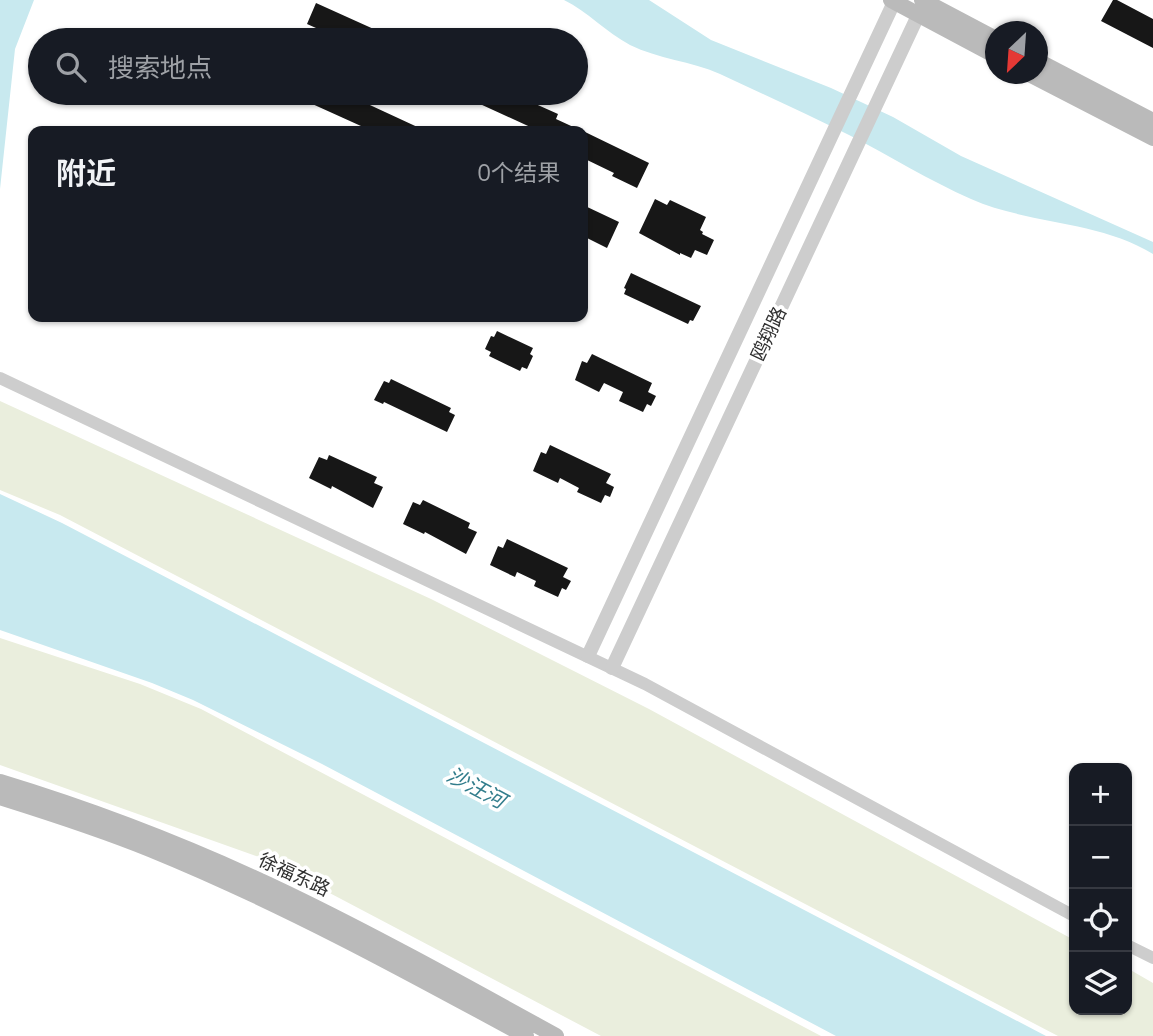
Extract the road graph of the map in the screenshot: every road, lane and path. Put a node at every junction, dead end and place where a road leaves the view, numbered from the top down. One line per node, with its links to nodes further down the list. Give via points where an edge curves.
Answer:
1 (893, 1): 2 (main road); 10 (street, 鸥翔路)
2 (923, 4): 3 (main road); 4 (main road); 11 (street, 鸥翔路)
3 (985, 34)
4 (985, 48)
5 (1048, 66): 7 (main road)
6 (1048, 84): 8 (main road)
7 (1153, 121)
8 (1153, 138)
9 (0, 378): 10 (street)
10 (588, 656): 11 (street)
11 (612, 668): 14 (street)
12 (0, 782): 18 (main road, 徐福东路, via 116,820 230,867)
13 (0, 797): 17 (main road, 徐福东路, via 111,834 235,886)
14 (1069, 913)
15 (1132, 947): 16 (street)
16 (1153, 958)
17 (526, 1036)
18 (556, 1036)

